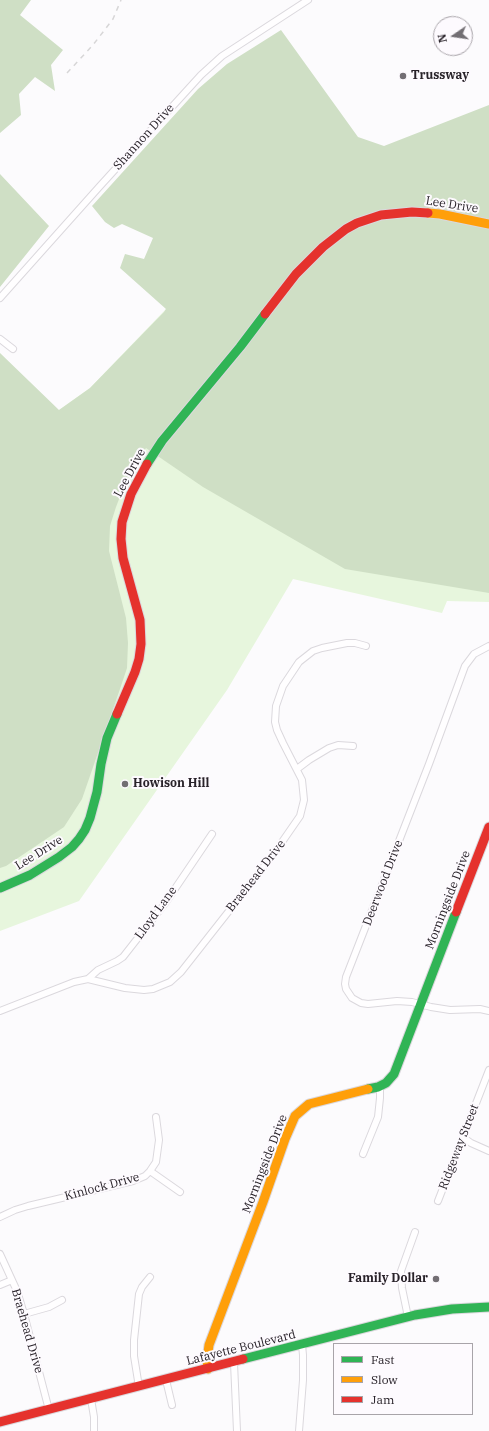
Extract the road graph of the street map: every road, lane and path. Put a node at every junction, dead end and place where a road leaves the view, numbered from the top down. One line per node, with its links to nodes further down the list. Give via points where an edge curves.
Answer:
1 (308, 0): 3 (street, Shannon Drive, via 222,56 201,75)
2 (489, 224): 12 (street, Lee Drive, via 440,214 412,212 369,218 346,229 323,247 296,274 240,347 162,441 131,494 122,522 121,540 140,620 141,644 135,672 107,738 90,818 82,834 66,852 30,875)
3 (0, 298)
4 (0, 338): 5 (street)
5 (13, 349)
6 (366, 646): 9 (street, Braehead Drive, via 347,643 313,651 299,662 283,686 276,706 276,730)
7 (489, 646): 14 (street, Deerwood Drive, via 474,654 465,666 346,979 348,994 356,1002 368,1004 397,1001)
8 (353, 746): 9 (street, via 328,748)
9 (297, 769): 13 (street, Braehead Drive, via 302,780 304,800 300,816 273,855 181,972 168,984 144,990)
10 (489, 827): 14 (street, Morningside Drive)
11 (212, 834): 13 (street, Lloyd Lane, via 166,902 123,957 98,970)
12 (0, 888)
13 (88, 979): 15 (street, Braehead Drive)
14 (421, 1005): 16 (street, Deerwood Drive, via 450,1010); 18 (street, Morningside Drive, via 395,1071 390,1079)
15 (0, 1011)
16 (489, 1011)
17 (489, 1070): 20 (street, Ridgeway Street)
18 (380, 1086): 22 (street, via 378,1116); 38 (street, Morningside Drive, via 312,1102 295,1116 209,1346)
19 (156, 1117): 23 (street, Kinlock Drive, via 158,1151 156,1162)
20 (464, 1138): 21 (street); 25 (street, Ridgeway Street)
21 (489, 1151)
22 (363, 1154)
23 (150, 1171): 24 (street); 26 (street, Kinlock Drive, via 140,1179 28,1206)
24 (180, 1192)
25 (438, 1201)
26 (0, 1217)
27 (415, 1232): 35 (street, via 401,1271)
28 (0, 1254): 30 (street, Braehead Drive)
29 (150, 1277): 40 (street, via 139,1294 134,1340)
30 (12, 1280): 31 (street); 34 (street, Braehead Drive)
31 (0, 1285)
32 (62, 1300): 34 (street, via 49,1307)
33 (489, 1307): 35 (street, Lafayette Boulevard, via 452,1309)
34 (24, 1314): 43 (street, Braehead Drive)
35 (408, 1317): 36 (street, Lafayette Boulevard)
36 (302, 1345): 37 (street, Lafayette Boulevard); 47 (street, via 303,1374)
37 (234, 1363): 38 (street, Lafayette Boulevard); 46 (street)
38 (208, 1370): 39 (street, Lafayette Boulevard)
39 (166, 1380): 40 (street, Lafayette Boulevard); 42 (street)
40 (139, 1387): 41 (street, Lafayette Boulevard)
41 (91, 1399): 43 (street, Lafayette Boulevard); 45 (street)
42 (172, 1405)
43 (49, 1410): 44 (street, Lafayette Boulevard)
44 (0, 1422)
45 (94, 1431)
46 (237, 1431)
47 (299, 1431)

